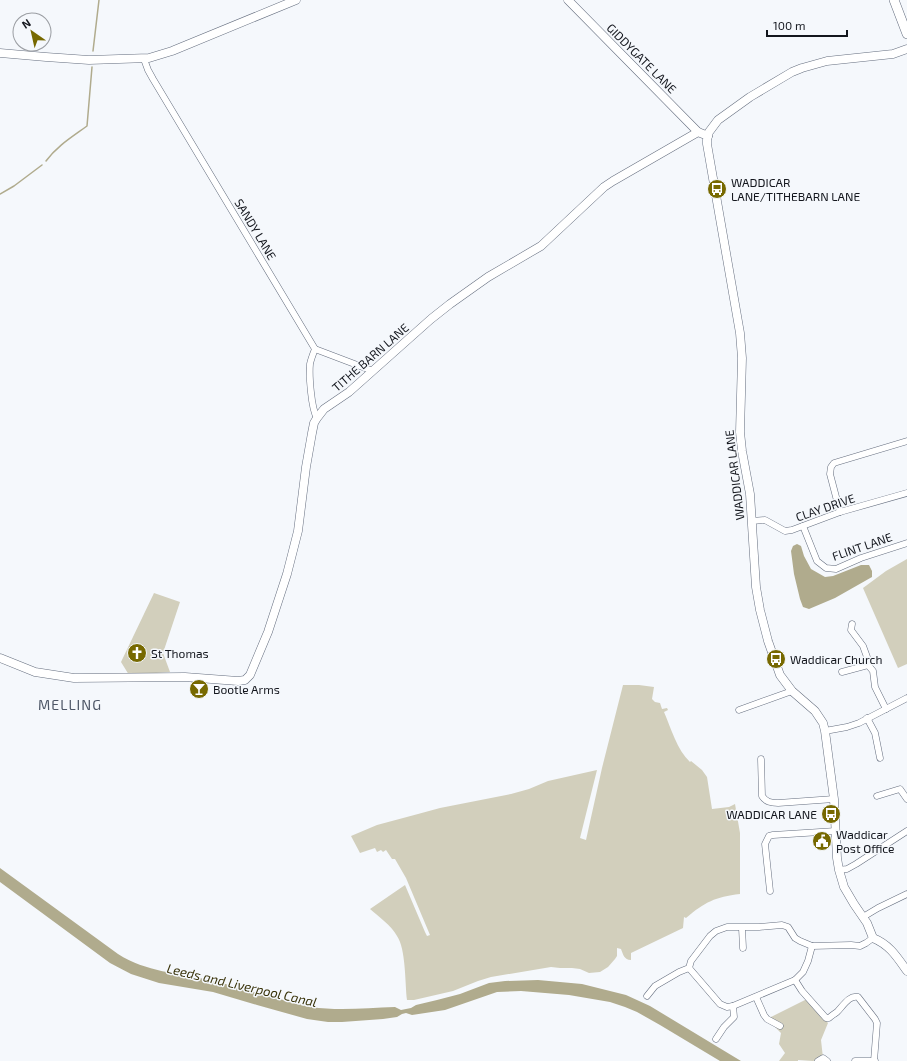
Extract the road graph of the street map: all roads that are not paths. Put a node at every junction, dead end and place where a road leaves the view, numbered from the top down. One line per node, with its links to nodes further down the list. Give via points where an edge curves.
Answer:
1 (296, 0): 7 (street, via 172,51)
2 (568, 0): 8 (street, GIDDYGATE LANE)
3 (894, 0): 4 (main road)
4 (907, 34)
5 (907, 49): 9 (street, via 893,54 827,61 802,68 764,88 728,112 715,123)
6 (0, 52): 7 (street, via 76,59)
7 (144, 59): 10 (street, SANDY LANE, via 153,79)
8 (698, 132): 9 (street); 11 (street, TITHE BARN LANE, via 604,187 541,246 488,277 450,304)
9 (708, 136): 16 (street, WADDICAR LANE, via 707,150 740,333 740,432)
10 (315, 349): 11 (street); 12 (street, via 310,372 313,408)
11 (373, 371): 12 (street, TITHE BARN LANE, via 324,409)
12 (317, 418): 20 (street, TITHE BARN LANE, via 306,467 298,531 287,574 268,632 250,675 245,680 190,677 74,678 35,672)
13 (907, 441): 15 (street, via 834,463 830,467)
14 (907, 493): 15 (street, CLAY DRIVE)
15 (840, 512): 17 (street, CLAY DRIVE)
16 (752, 521): 17 (street, CLAY DRIVE, via 765,520 785,531); 23 (street, WADDICAR LANE, via 760,610 776,666 785,684)
17 (803, 526): 18 (street, FLINT LANE, via 817,561 826,568 836,568)
18 (907, 543)
19 (852, 624): 21 (street, via 851,630 864,646)
20 (0, 658)
21 (868, 665): 22 (street); 25 (street, via 873,671 875,687)
22 (842, 672)
23 (792, 691): 26 (street); 28 (street, WADDICAR LANE, via 815,711)
24 (907, 698): 25 (street)
25 (886, 709): 27 (street)
26 (739, 710)
27 (867, 718): 28 (street, via 859,723); 29 (street, via 875,733)
28 (826, 732): 32 (street, WADDICAR LANE)
29 (880, 758)
30 (761, 759): 32 (street, via 764,800 778,804)
31 (877, 796): 33 (street, via 900,789)
32 (834, 799): 34 (street, WADDICAR LANE)
33 (907, 799)
34 (836, 831): 36 (street, WADDICAR LANE); 37 (street, via 769,836 765,844)
35 (907, 831): 36 (street, via 856,864)
36 (839, 870): 41 (street, WADDICAR LANE, via 846,891)
37 (770, 891)
38 (907, 894): 40 (street)
39 (907, 897): 40 (street)
40 (898, 898): 41 (street)
41 (863, 917): 45 (street, WADDICAR LANE)
42 (727, 919): 43 (street)
43 (727, 927): 44 (street); 48 (street, via 710,936 691,961)
44 (742, 928): 46 (street, via 782,925 788,927 795,938); 47 (street)
45 (873, 938): 46 (street, via 860,946); 49 (street, via 890,949)
46 (812, 946): 50 (street, via 803,972)
47 (743, 948)
48 (689, 968): 51 (street, via 655,986); 53 (street, via 720,1004)
49 (907, 971)
50 (795, 980): 52 (street); 57 (street, via 826,1018 837,1012 851,998 858,997 877,1023)
51 (647, 996)
52 (756, 997): 53 (street); 54 (street, via 767,1019)
53 (733, 1006): 55 (street, via 734,1017)
54 (780, 1026)
55 (716, 1039)
56 (856, 1061): 57 (street)
57 (874, 1061)

